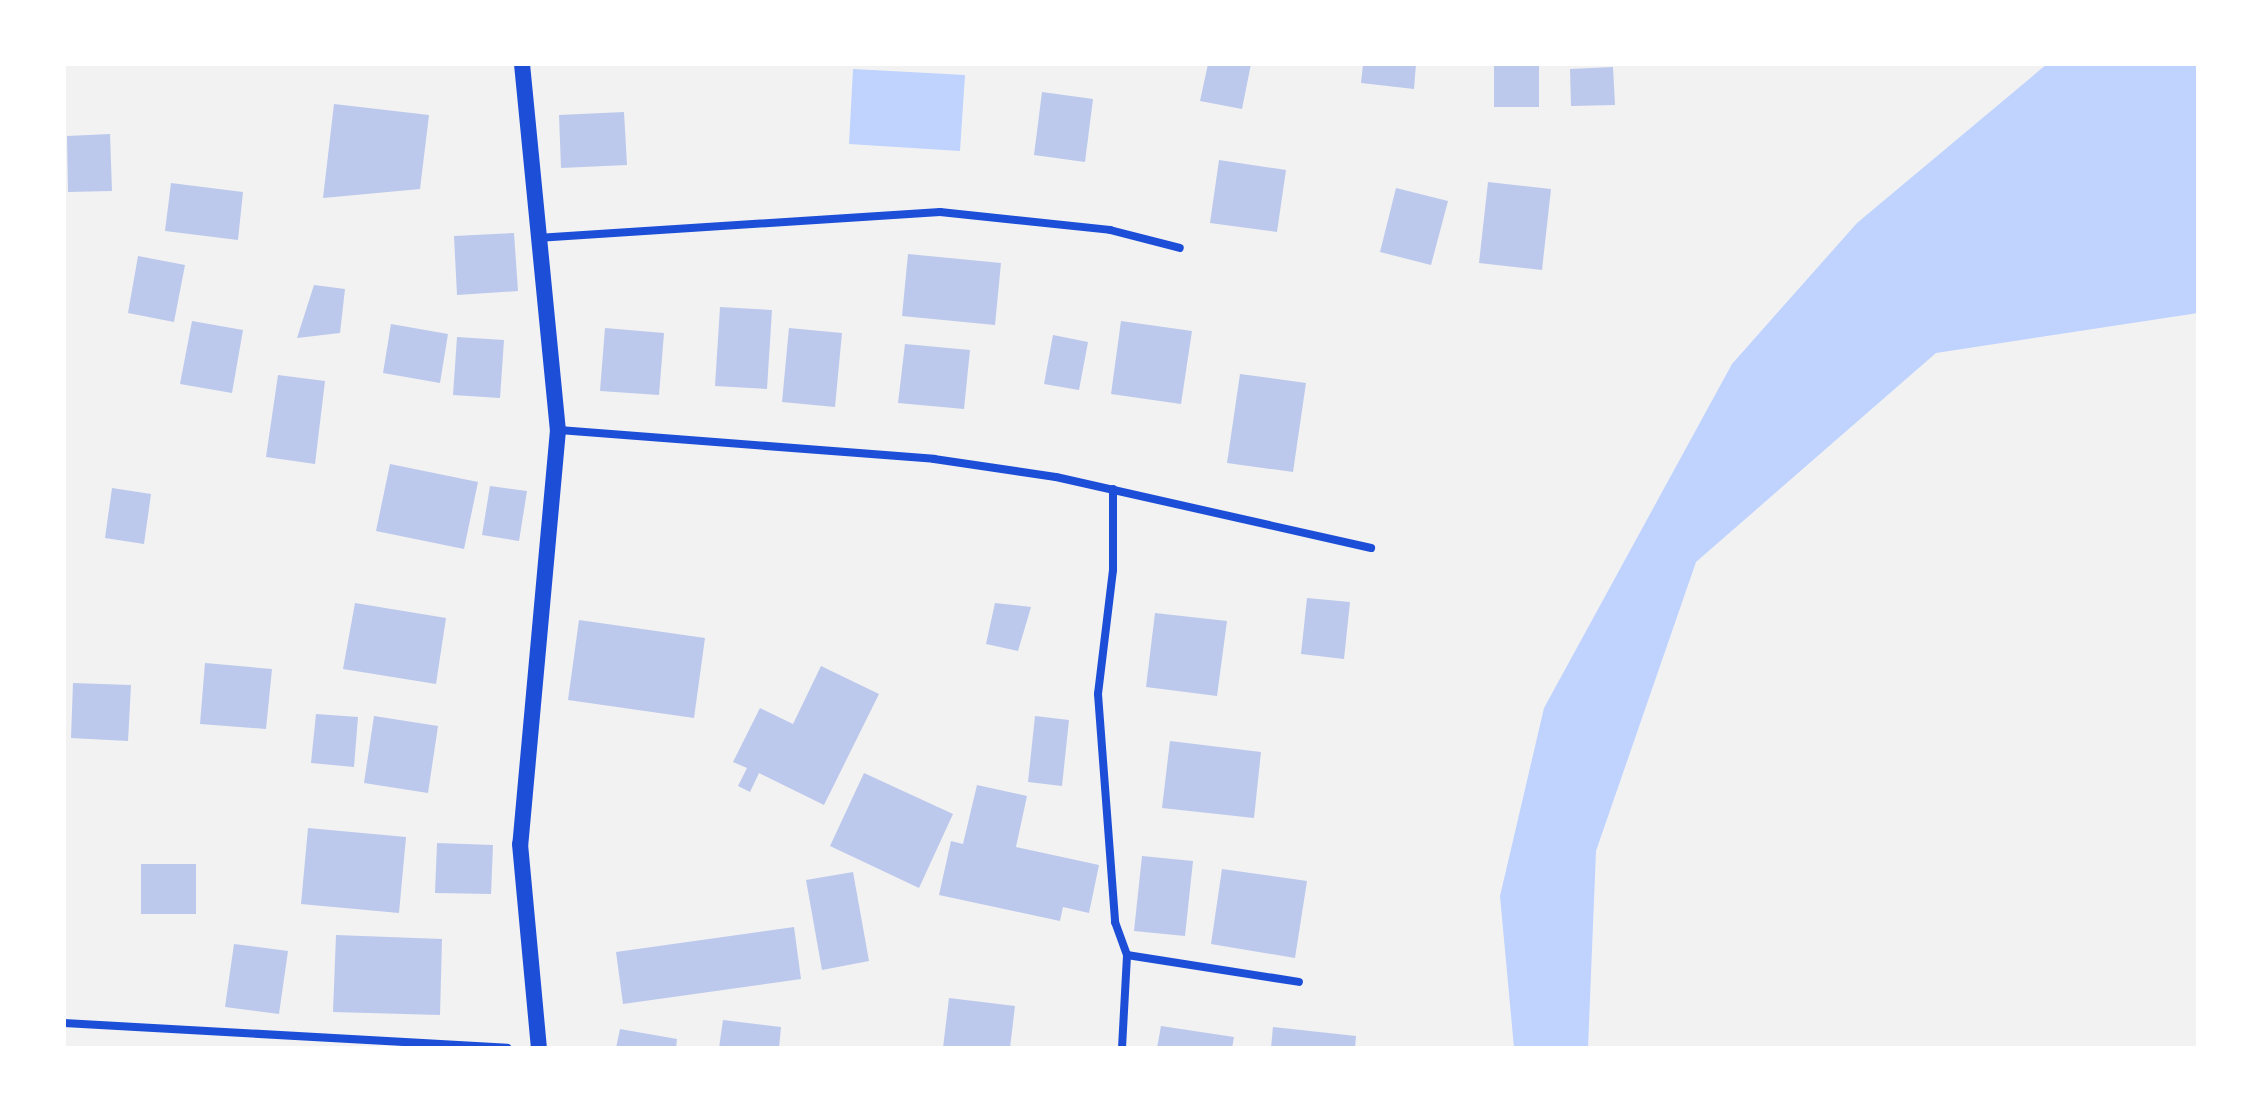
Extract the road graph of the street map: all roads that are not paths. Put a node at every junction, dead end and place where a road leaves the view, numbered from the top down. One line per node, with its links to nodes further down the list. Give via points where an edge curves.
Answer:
1 (522, 64): 2 (main road)
2 (536, 238): 3 (street, via 940,212 1110,230); 4 (main road)
3 (1180, 248)
4 (558, 430): 5 (street, via 934,459); 11 (main road, via 520,844)
5 (1113, 489): 6 (street); 7 (street, via 1099,744 1115,922)
6 (1371, 548)
7 (1127, 955): 8 (street); 12 (street)
8 (1299, 982)
9 (64, 1023): 10 (street, via 230,1027)
10 (507, 1048)
11 (539, 1048)
12 (1122, 1048)

